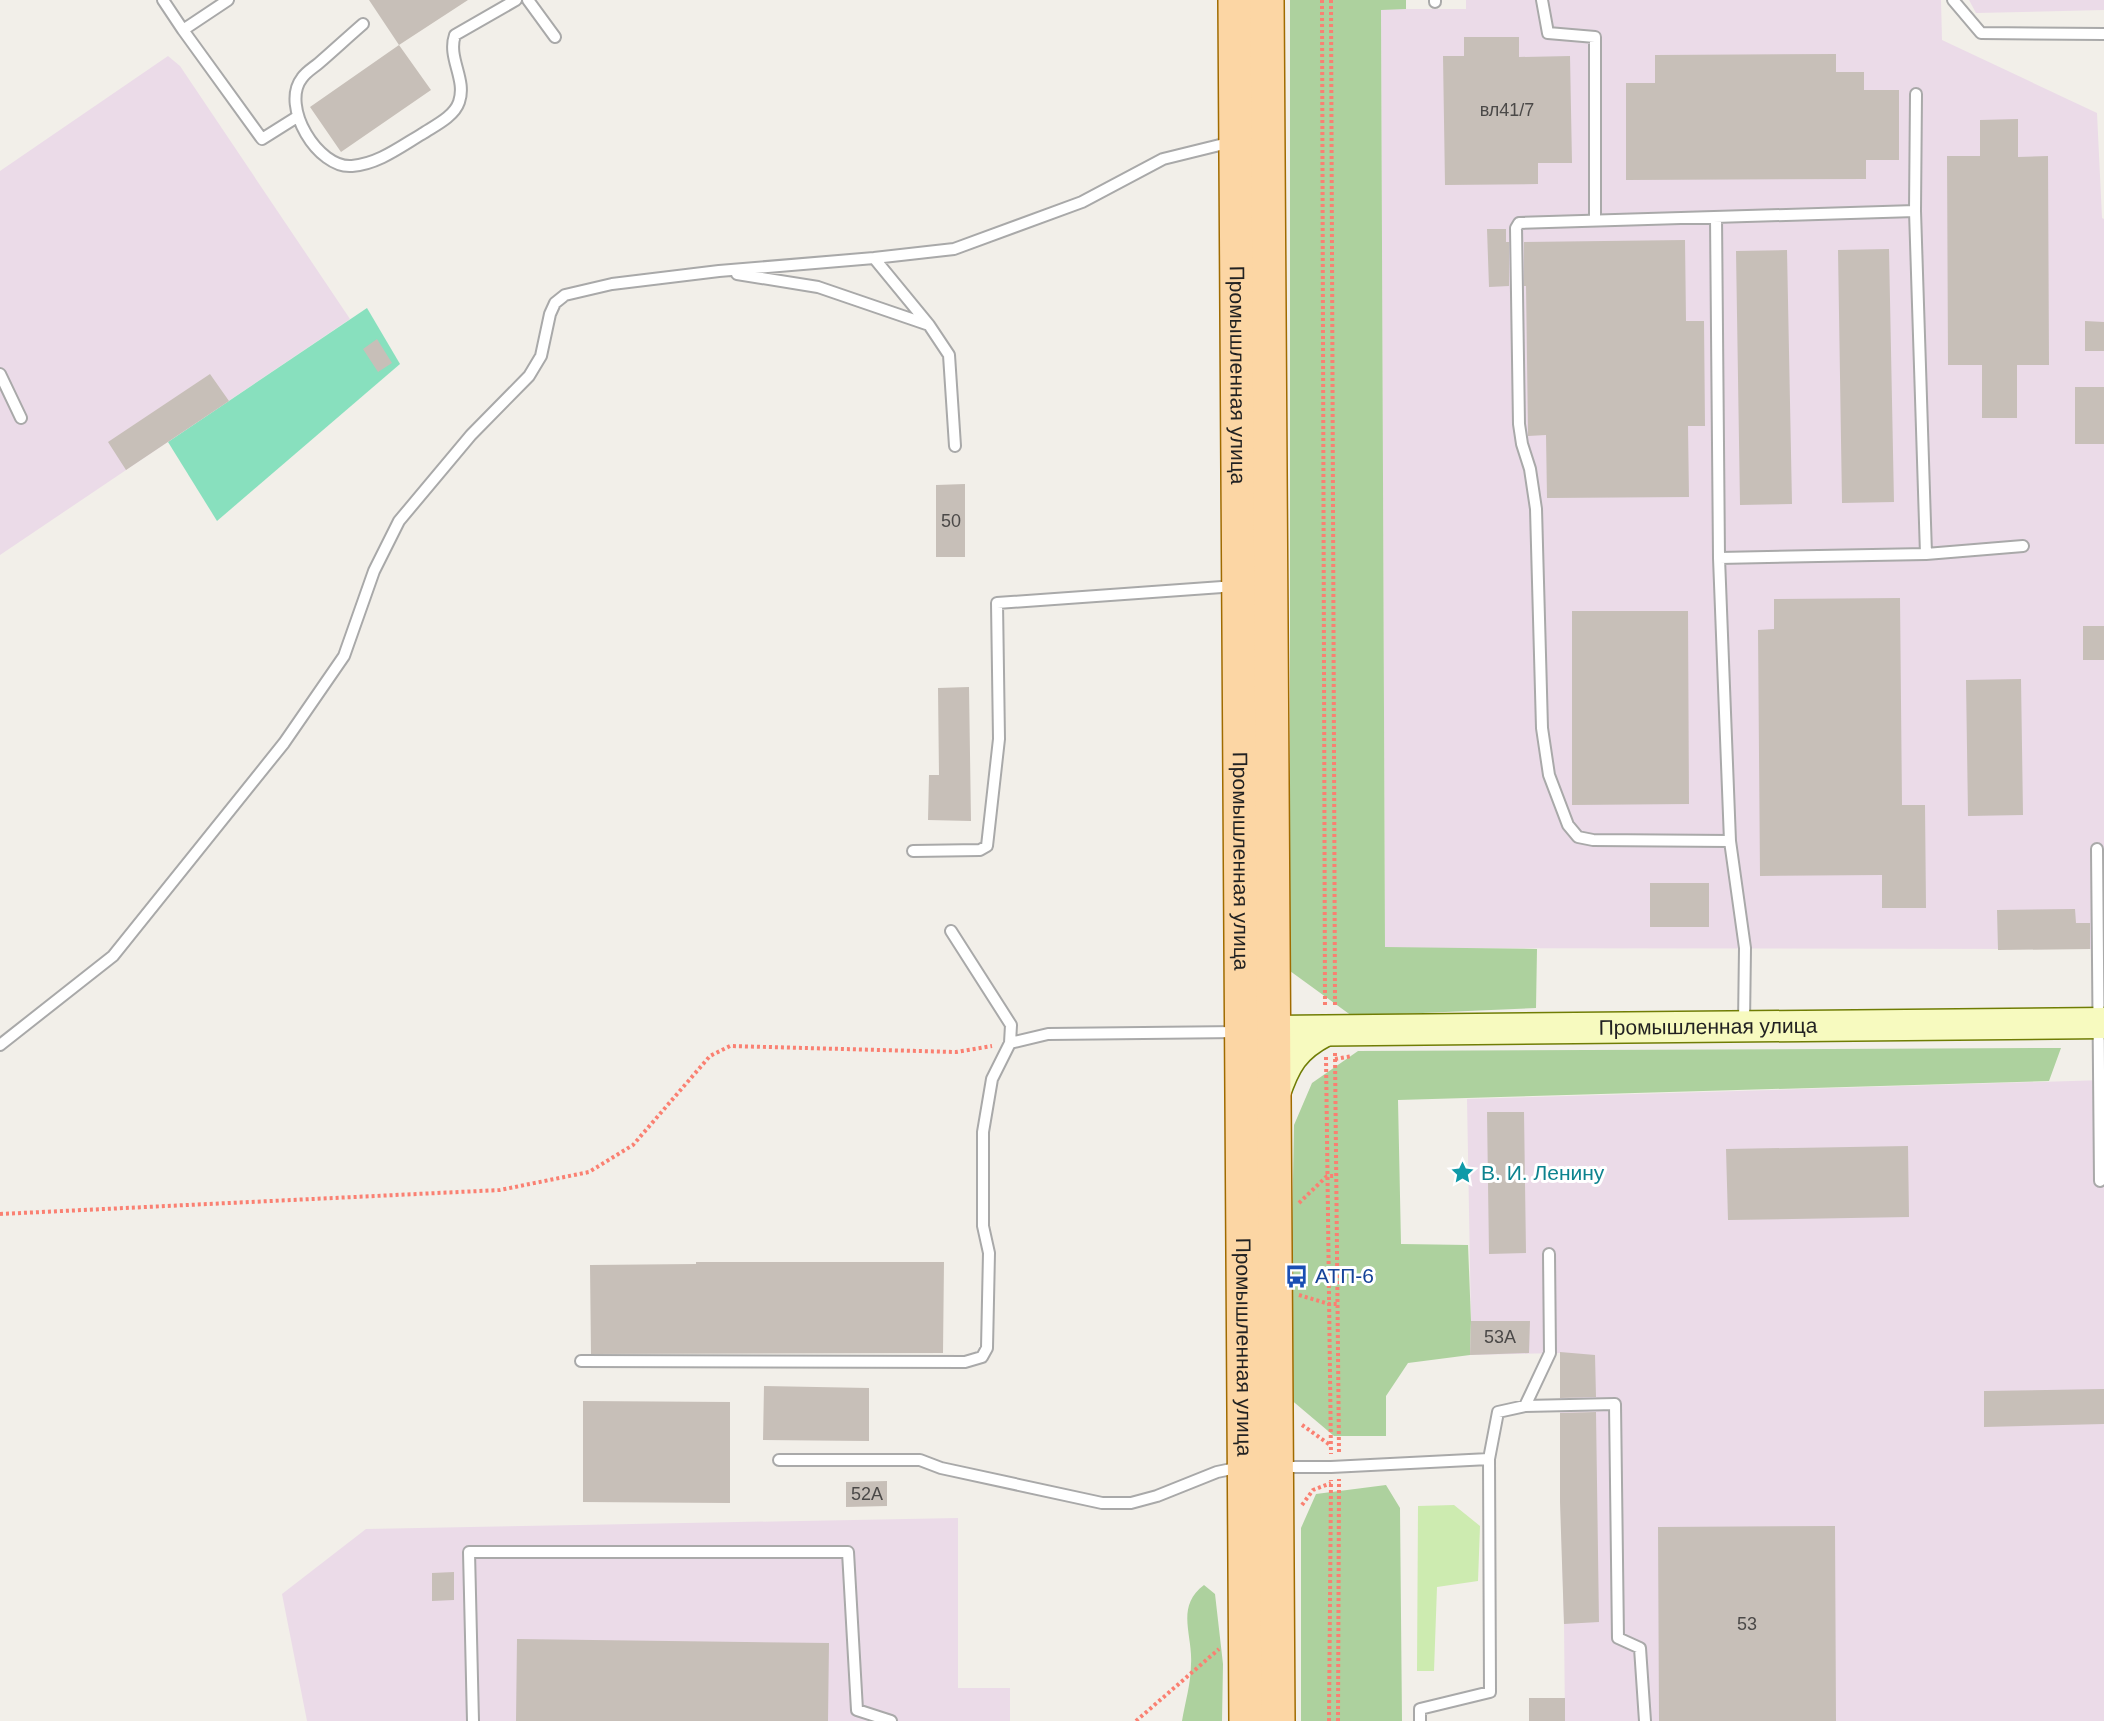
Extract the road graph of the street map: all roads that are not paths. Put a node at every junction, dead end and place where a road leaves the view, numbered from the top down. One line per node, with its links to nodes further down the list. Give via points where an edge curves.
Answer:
1 (163, 0): 10 (lane)
2 (228, 0): 10 (lane)
3 (516, 0): 14 (lane, via 455,35 452,45 462,88 459,104 443,121 379,159 350,166 331,160 314,145)
4 (528, 0): 12 (lane)
5 (1235, 0): 15 (main road, Промышленная улица)
6 (1267, 0): 28 (main road, Промышленная улица)
7 (1542, 0): 18 (lane, via 1548,33 1595,37)
8 (1953, 0): 11 (lane, via 1981,33)
9 (363, 24): 14 (lane, via 301,79 295,96)
10 (183, 30): 14 (lane, via 262,139)
11 (2104, 34)
12 (555, 37)
13 (1916, 94): 16 (lane)
14 (297, 117)
15 (1236, 141): 19 (lane, via 1163,159 1082,202 954,249); 28 (main road, Промышленная улица)
16 (1916, 211): 17 (lane); 26 (lane)
17 (1716, 217): 18 (lane); 27 (lane)
18 (1595, 221): 29 (lane, via 1520,223 1515,228 1519,424 1536,509 1542,728 1549,775 1569,825 1578,837)
19 (874, 258): 20 (lane); 21 (lane)
20 (719, 271): 21 (lane, via 818,287); 38 (lane, via 612,284 565,295 555,303 541,356 530,376 471,435 399,521 374,571 344,656 284,743 113,956)
21 (929, 325): 24 (lane, via 949,355)
22 (0, 374): 23 (lane)
23 (21, 418)
24 (955, 447)
25 (2023, 546): 26 (lane)
26 (1926, 554): 27 (lane)
27 (1719, 558): 29 (lane)
28 (1255, 585): 31 (lane, via 997,603 999,739 987,846 980,850); 36 (main road, Промышленная улица)
29 (1730, 841): 34 (lane, via 1745,948)
30 (2097, 849): 33 (lane)
31 (913, 851)
32 (951, 931): 37 (lane, via 1011,1025)
33 (2102, 1023): 34 (street, Промышленная улица); 40 (lane)
34 (1744, 1027): 35 (street, Промышленная улица)
35 (1330, 1031): 36 (street, Промышленная улица); 39 (street, via 1308,1040 1295,1052 1282,1072)
36 (1258, 1032): 37 (lane, via 1048,1034); 39 (main road, Промышленная улица); 46 (main road, Промышленная улица)
37 (1010, 1043): 42 (lane, via 993,1079 983,1132 983,1226 989,1252 987,1348 982,1357 965,1362)
38 (0, 1045)
39 (1274, 1096): 46 (main road, Промышленная улица)
40 (2100, 1181)
41 (1550, 1254): 43 (lane, via 1550,1353)
42 (581, 1361)
43 (1525, 1406): 45 (lane, via 1498,1412); 52 (lane, via 1615,1404 1618,1638 1640,1648)
44 (779, 1460): 46 (lane, via 920,1460 1102,1503 1131,1503 1217,1472)
45 (1489, 1460): 46 (lane); 51 (lane, via 1490,1692 1420,1709)
46 (1261, 1467): 49 (main road, Промышленная улица); 50 (main road, Промышленная улица)
47 (473, 1721): 48 (lane, via 469,1552 848,1552 857,1710)
48 (891, 1721)
49 (1246, 1721)
50 (1278, 1721)
51 (1420, 1721)
52 (1645, 1721)

